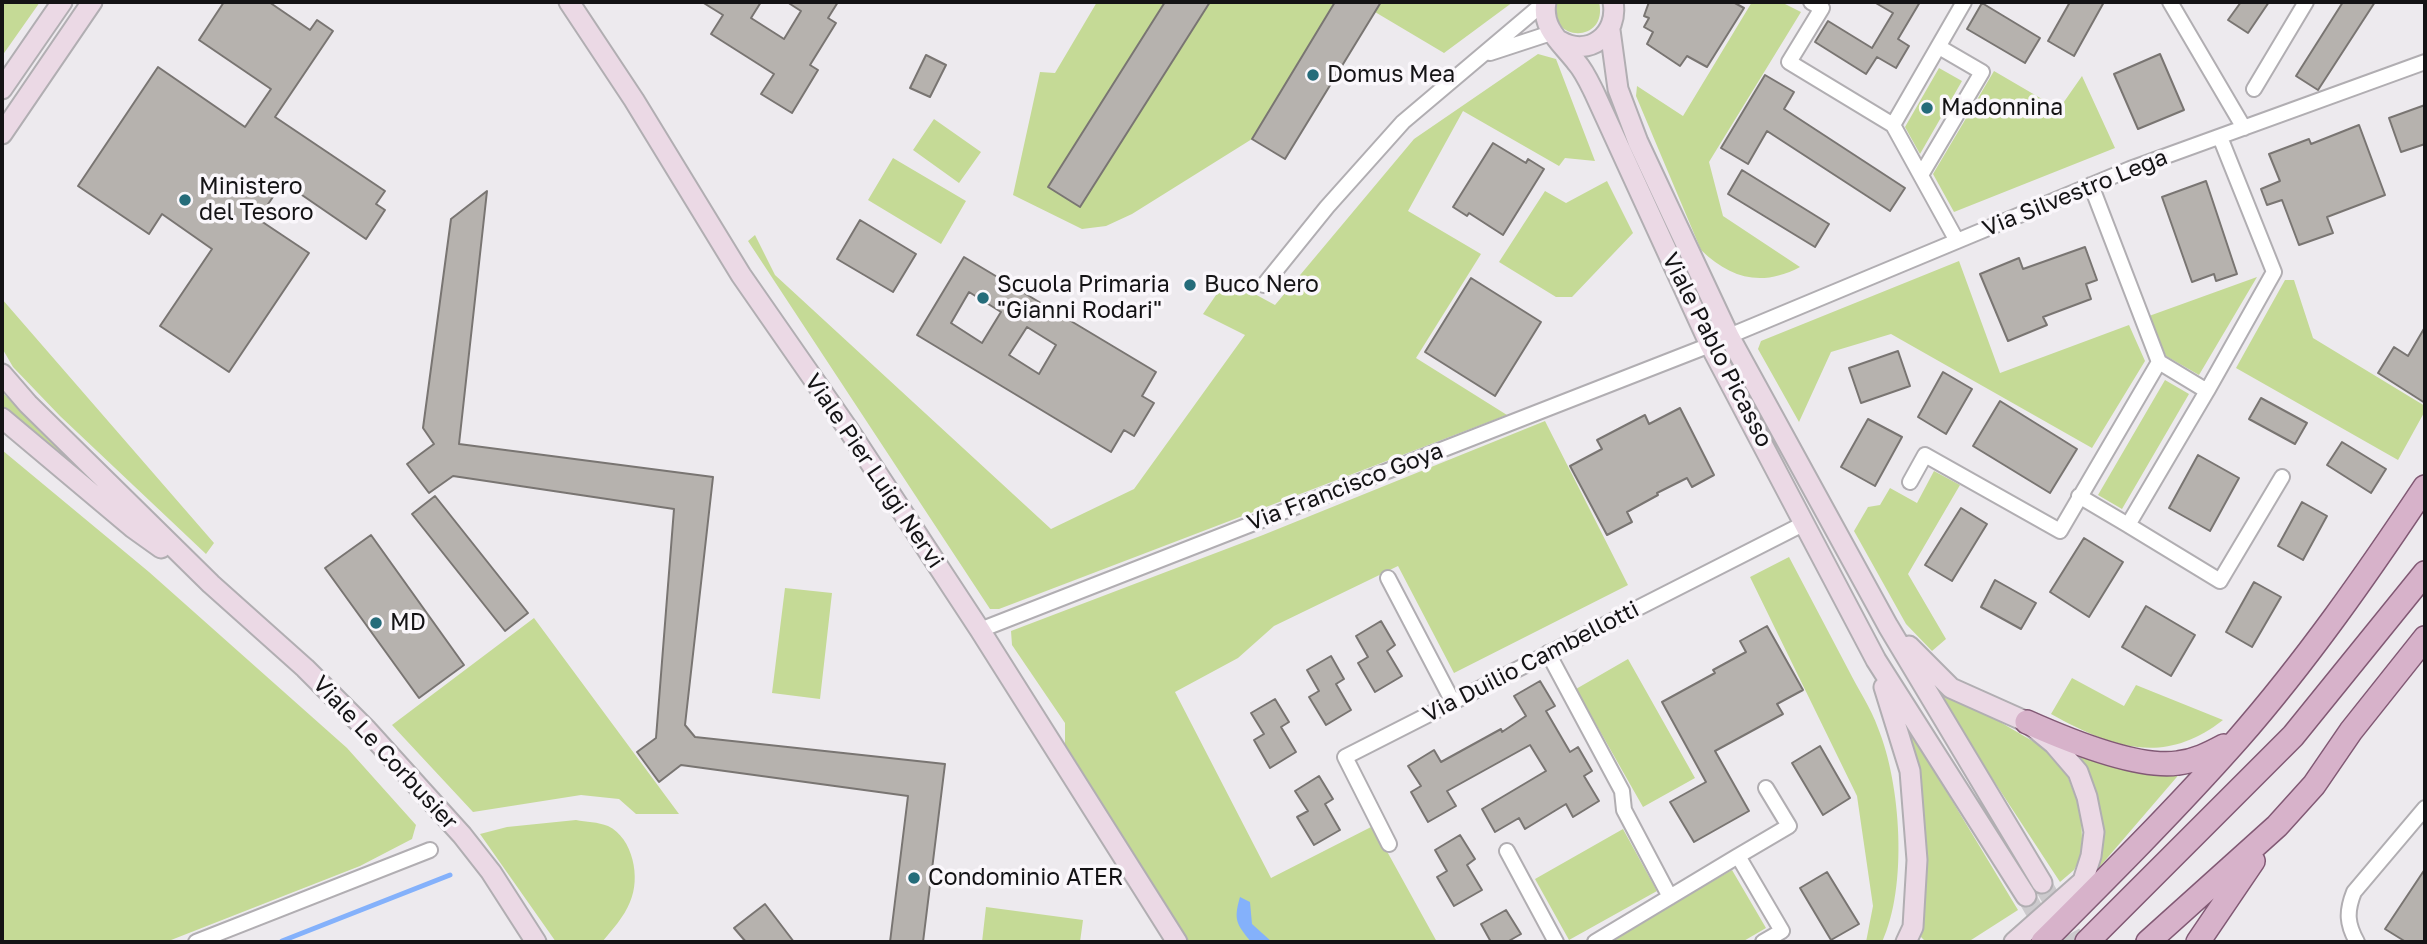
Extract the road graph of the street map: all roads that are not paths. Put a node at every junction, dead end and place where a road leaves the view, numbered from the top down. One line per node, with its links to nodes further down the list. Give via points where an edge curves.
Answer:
1 (62, 2): 15 (street)
2 (92, 2): 19 (street)
3 (569, 2): 41 (street, Viale Pier Luigi Nervi, via 741,275)
4 (1545, 2): 11 (street, via 1546,22); 13 (street)
5 (1613, 2): 10 (street, Viale Pablo Picasso)
6 (1811, 2): 17 (street, via 1822,8 1789,62)
7 (1964, 2): 12 (street)
8 (2170, 2): 18 (street)
9 (2306, 2): 16 (street)
10 (1610, 30): 11 (street, via 1591,46 1573,47); 25 (street, Viale Pablo Picasso, via 1618,89 1638,142)
11 (1555, 37): 13 (street); 26 (street, Viale Pablo Picasso, via 1580,66 1594,92)
12 (1939, 47): 17 (street); 21 (street, via 1982,72)
13 (1485, 54): 24 (street, via 1403,122)
14 (2425, 62): 18 (street, Via Silvestro Lega)
15 (2, 89)
16 (2254, 89)
17 (1893, 125): 21 (street)
18 (2244, 128): 20 (street, Via Silvestro Lega)
19 (2, 134)
20 (2220, 137): 22 (street, Via Silvestro Lega); 29 (street, via 2274,272)
21 (1921, 175): 23 (street)
22 (2091, 185): 23 (street, Via Silvestro Lega); 27 (street)
23 (1957, 241): 25 (street, Via Silvestro Lega)
24 (1264, 285)
25 (1729, 337): 40 (street, Viale Pablo Picasso)
26 (1710, 345): 35 (street, Viale Pablo Picasso); 41 (street, Via Francisco Goya)
27 (2159, 362): 29 (street); 34 (street)
28 (2, 374): 39 (street, Viale Le Corbusier)
29 (2207, 391): 36 (street)
30 (2, 418): 39 (street, Viale Le Corbusier, via 133,528)
31 (2282, 477): 36 (street, via 2220,581)
32 (1909, 482): 34 (street, via 1925,455 2060,531)
33 (2425, 487): 48 (main road, via 2303,660)
34 (2079, 496): 36 (street)
35 (1805, 523): 43 (street, Via Duilio Cambellotti); 44 (street, Viale Pablo Picasso)
36 (2128, 526)
37 (2425, 573): 71 (main road, via 2293,736)
38 (1388, 578): 45 (street)
39 (211, 584): 63 (street, Viale Le Corbusier, via 367,730 462,835)
40 (1888, 626): 46 (street, Viale Pablo Picasso, via 1951,688); 56 (street, Viale Pablo Picasso)
41 (979, 630): 64 (street, Viale Pier Luigi Nervi)
42 (2425, 638): 47 (main road)
43 (1548, 653): 45 (street, Via Duilio Cambellotti); 58 (street, via 1622,791 1624,810)
44 (1876, 660): 57 (street, Viale Pablo Picasso); 61 (street, Viale Pablo Picasso, via 1910,771 1917,860)
45 (1453, 702): 52 (street, Via Duilio Cambellotti, via 1345,757)
46 (2027, 722): 48 (main road, via 2122,757 2175,764 2202,758); 59 (street, Viale Pablo Picasso, via 2078,772 2087,797 2094,832 2091,856 2083,880)
47 (2351, 730): 51 (main road, via 2314,785); 72 (main road, via 2203,876)
48 (2239, 738): 70 (main road)
49 (1766, 788): 55 (street, via 1789,826)
50 (2425, 808): 75 (street, via 2354,892 2347,917)
51 (2277, 826): 73 (main road); 74 (main road)
52 (1389, 844)
53 (430, 849): 62 (street)
54 (1507, 851): 65 (street)
55 (1738, 856): 58 (street); 60 (street)
56 (2042, 883)
57 (2026, 895)
58 (1670, 897): 66 (street)
59 (2067, 897): 68 (street); 69 (street)
60 (1786, 936): 67 (street)
61 (1912, 937)
62 (196, 942)
63 (536, 942)
64 (1177, 942)
65 (1556, 942)
66 (1594, 942)
67 (1763, 942)
68 (1996, 942)
69 (2014, 942)
70 (2043, 942)
71 (2087, 942)
72 (2128, 942)
73 (2148, 942)
74 (2198, 942)
75 (2357, 942)

